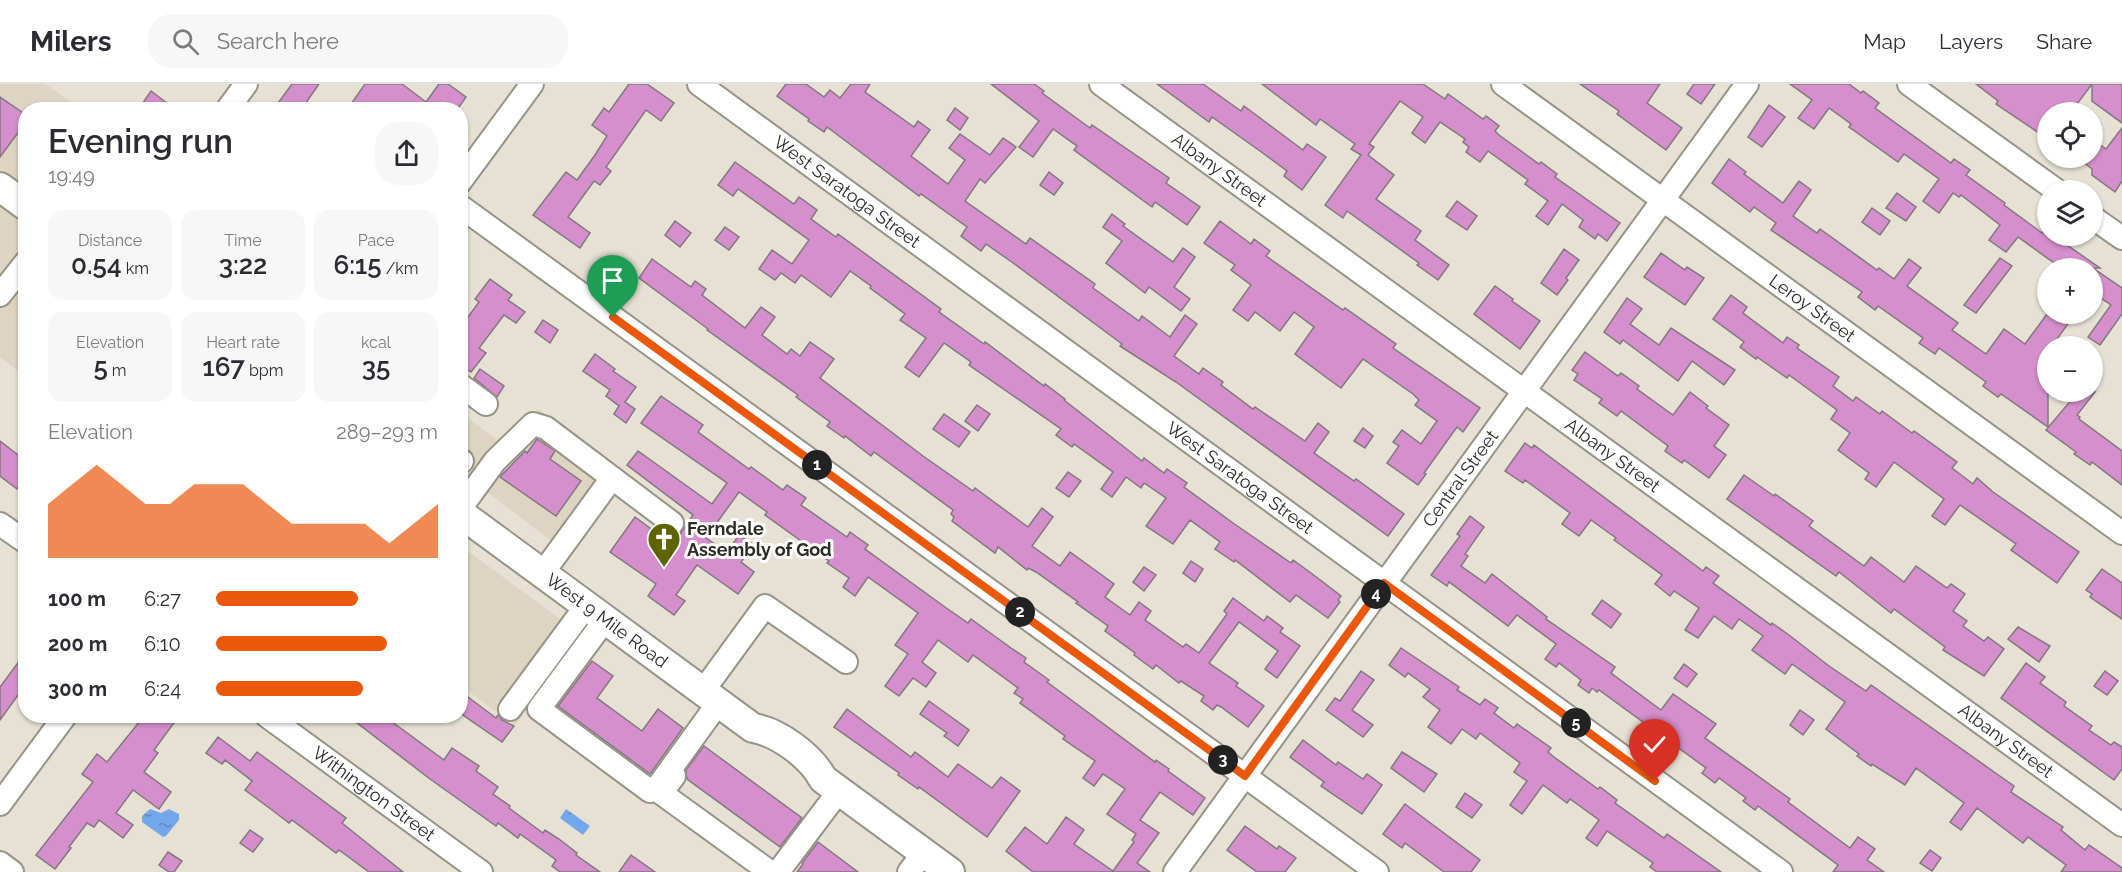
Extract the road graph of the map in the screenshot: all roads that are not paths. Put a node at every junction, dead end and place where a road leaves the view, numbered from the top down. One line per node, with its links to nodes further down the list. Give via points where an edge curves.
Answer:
1 (246, 84): 8 (street)
2 (532, 84): 9 (street)
3 (699, 84): 30 (street, West Saratoga Street)
4 (1101, 84): 19 (street, Albany Street)
5 (1503, 84): 13 (street, Leroy Street)
6 (1747, 84): 13 (street, Central Street)
7 (1909, 84): 10 (street)
8 (233, 102)
9 (468, 171)
10 (2042, 180)
11 (0, 187): 12 (main road)
12 (18, 200)
13 (1663, 200): 19 (street, Central Street); 27 (street, Leroy Street)
14 (468, 212): 37 (street)
15 (2103, 225): 16 (street)
16 (2122, 238)
17 (18, 272): 18 (street)
18 (1, 293)
19 (1524, 390): 30 (street, Central Street); 40 (street, Albany Street)
20 (468, 391): 21 (street)
21 (486, 404)
22 (612, 478): 23 (street, via 546,428 533,424 495,461); 25 (street); 29 (street)
23 (468, 500)
24 (468, 517): 29 (main road, West 9 Mile Road)
25 (672, 523)
26 (0, 524): 28 (street)
27 (2122, 533)
28 (18, 536)
29 (542, 574): 31 (main road, West 9 Mile Road)
30 (1384, 583): 37 (street, Central Street); 50 (street, West Saratoga Street)
31 (596, 613): 33 (main road, West 9 Mile Road); 33 (street, via 538,710 650,791 659,785); 34 (street)
32 (846, 662): 33 (street, via 765,606)
33 (715, 700): 38 (main road, West 9 Mile Road, via 753,728 769,731 815,765); 45 (street, via 661,793)
34 (510, 709)
35 (60, 723): 39 (street)
36 (277, 723): 44 (street, Withington Street)
37 (1245, 776): 48 (street, Central Street); 49 (street)
38 (831, 785): 41 (main road, West 9 Mile Road); 46 (street)
39 (0, 804)
40 (2122, 825)
41 (917, 862): 47 (main road, West 9 Mile Road)
42 (0, 863): 43 (street)
43 (12, 872)
44 (481, 872)
45 (770, 872)
46 (778, 872)
47 (950, 872)
48 (1175, 872)
49 (1377, 872)
50 (1781, 872)

